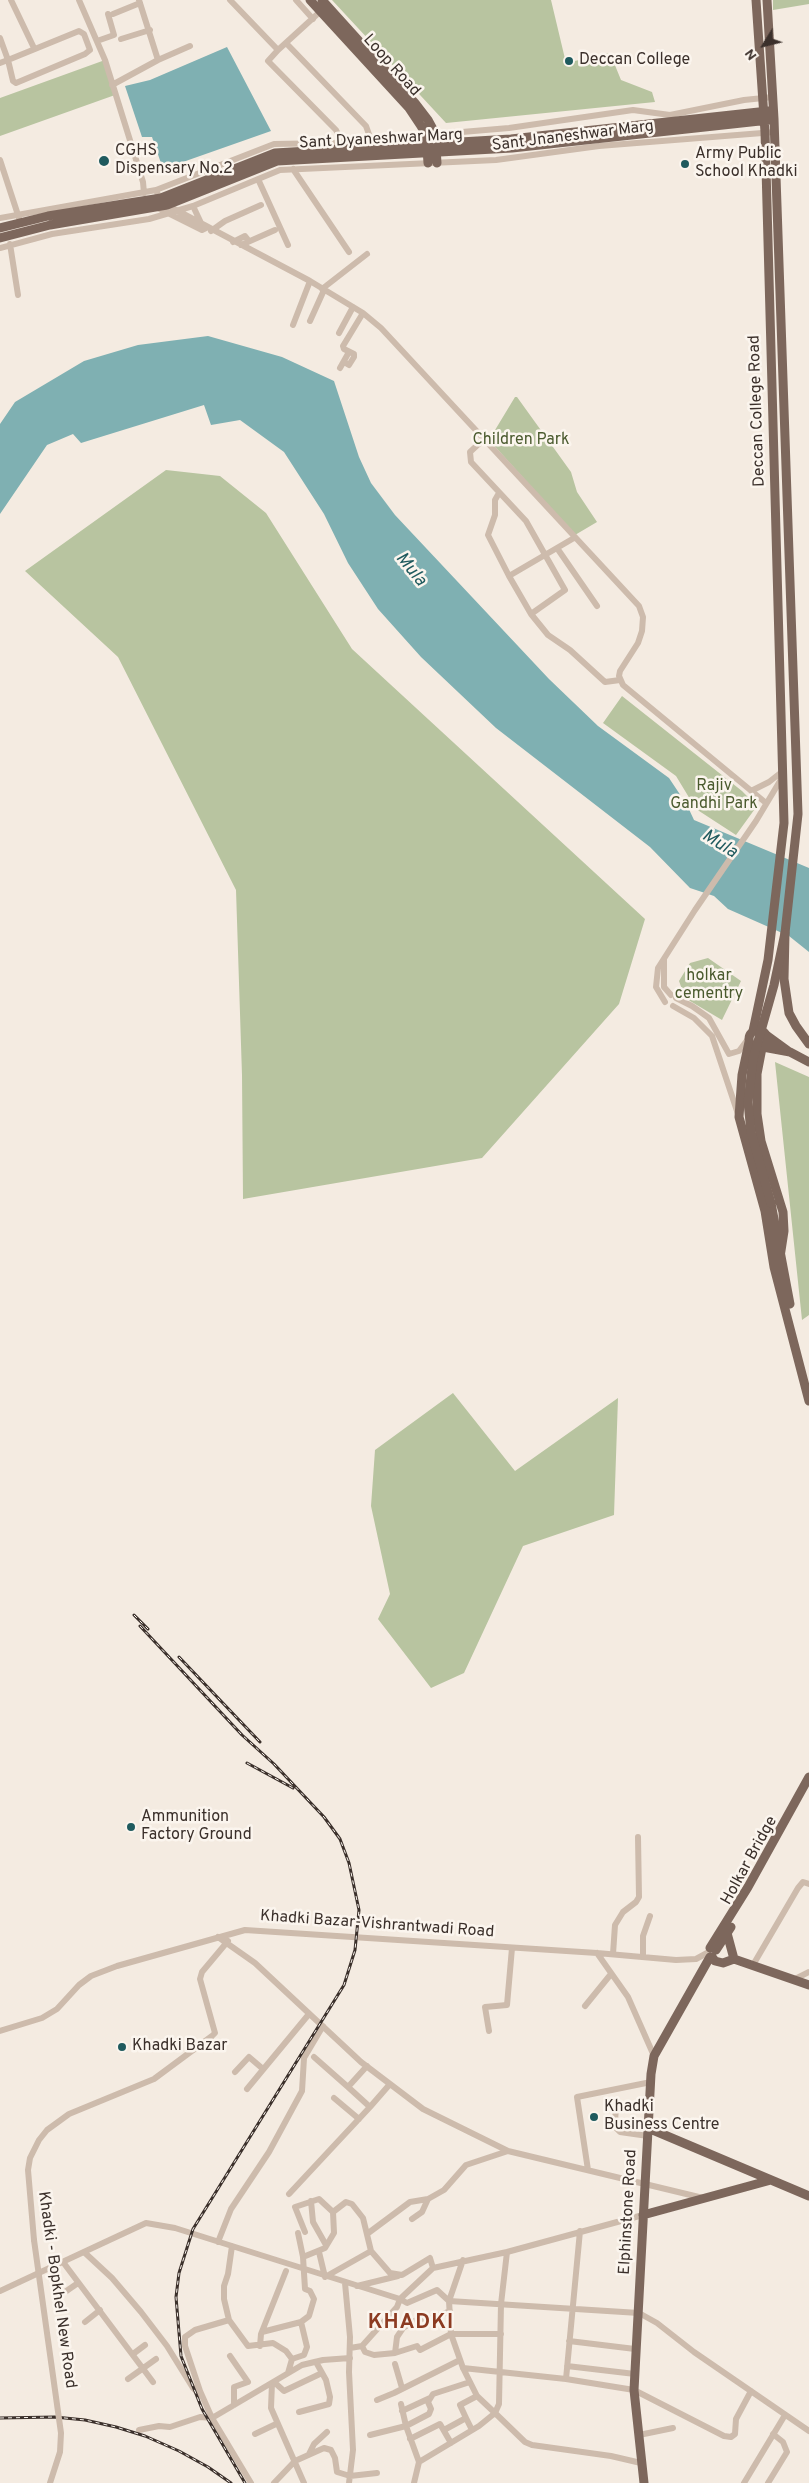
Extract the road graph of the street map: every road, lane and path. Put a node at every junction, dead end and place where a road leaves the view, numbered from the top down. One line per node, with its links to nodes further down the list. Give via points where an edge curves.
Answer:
1 (11, 0): 17 (street)
2 (79, 0): 14 (street)
3 (230, 0): 18 (street)
4 (296, 0): 10 (street)
5 (310, 0): 9 (main road, Loop Road)
6 (756, 0): 24 (main road, Deccan College Road)
7 (767, 0): 23 (main road, Deccan College Road)
8 (139, 2): 11 (street); 14 (street, via 110,14 114,35)
9 (323, 6): 10 (street); 32 (main road, Loop Road, via 409,108)
10 (313, 19): 15 (street)
11 (150, 30): 13 (street); 20 (street)
12 (0, 38): 19 (street)
13 (121, 39)
14 (97, 41): 22 (street)
15 (286, 43): 18 (street); 30 (street, via 366,126)
16 (190, 46): 20 (street)
17 (34, 48): 19 (street); 19 (street, via 79,31 84,34 90,50 16,83)
18 (278, 50): 31 (street, via 270,58 270,64 336,130)
19 (8, 60): 21 (street)
20 (158, 60): 22 (street)
21 (0, 63)
22 (112, 85): 37 (street, via 142,182)
23 (773, 97): 24 (street, Sant Jnaneshwar Marg); 26 (main road, Deccan College Road)
24 (762, 98): 25 (main road, Deccan College Road); 27 (street, Sant Jnaneshwar Marg)
25 (763, 115): 26 (main road, Sant Dyaneshwar Marg); 27 (main road, Sant Dyaneshwar Marg); 28 (main road, Deccan College Road); 32 (main road, Sant Dyaneshwar Marg, via 512,148)
26 (774, 115): 29 (main road, Deccan College Road)
27 (657, 118): 32 (main road, Sant Dyaneshwar Marg, via 511,139); 32 (street, Sant Jnaneshwar Marg, via 633,110)
28 (765, 132): 29 (street, Sant Jnaneshwar Marg); 34 (street, Sant Jnaneshwar Marg, via 599,146 513,159); 74 (main road, Deccan College Road)
29 (775, 132): 79 (main road, Deccan College Road, via 798,814)
30 (371, 140): 31 (street, Sant Jnaneshwar Marg); 32 (street, Sant Jnaneshwar Marg)
31 (342, 142): 37 (street, Sant Jnaneshwar Marg, via 266,146)
32 (431, 143): 34 (main road, Loop Road); 37 (main road, Sant Dyaneshwar Marg, via 275,152); 40 (main road, Sant Dyaneshwar Marg, via 277,161)
33 (0, 160): 45 (street)
34 (432, 163): 35 (street, Sant Jnaneshwar Marg)
35 (293, 169): 36 (street, Sant Jnaneshwar Marg, via 273,172); 54 (street)
36 (258, 179): 39 (street, Sant Jnaneshwar Marg); 51 (street)
37 (153, 197): 40 (main road, Sant Dyaneshwar Marg); 45 (main road, Sant Dyaneshwar Marg); 45 (street, Sant Jnaneshwar Marg)
38 (261, 205): 43 (street)
39 (194, 206): 41 (street, Sant Jnaneshwar Marg); 43 (street)
40 (167, 210): 41 (street); 43 (street, via 202,230); 45 (street, via 150,219)
41 (179, 211): 43 (street)
42 (0, 218): 45 (street)
43 (206, 227): 49 (street)
44 (0, 228): 45 (main road, Sant Dyaneshwar Marg)
45 (21, 228): 47 (main road, Sant Dyaneshwar Marg); 50 (street)
46 (275, 230): 48 (street)
47 (0, 238)
48 (249, 241): 49 (street, via 245,236); 52 (street)
49 (233, 242): 52 (street)
50 (10, 244): 53 (street); 58 (street)
51 (288, 245)
52 (241, 246): 56 (street)
53 (0, 248)
54 (349, 252)
55 (367, 254): 57 (street)
56 (310, 282): 57 (street); 62 (street)
57 (323, 289): 59 (street); 61 (street)
58 (18, 295)
59 (353, 307): 60 (street); 63 (street)
60 (363, 313): 64 (street, via 343,346 354,357 349,365); 65 (street, via 381,328)
61 (310, 321)
62 (293, 325)
63 (339, 333)
64 (342, 365)
65 (484, 439): 66 (street, via 470,452 469,458); 67 (street)
66 (499, 493): 69 (street, via 526,521); 70 (street, via 488,535)
67 (574, 538): 68 (street); 73 (street, via 642,612 641,637 620,671)
68 (557, 548): 69 (street); 71 (street)
69 (546, 555): 70 (street); 72 (street, via 565,590)
70 (509, 576): 72 (street)
71 (597, 606)
72 (531, 614): 73 (street, via 548,635 570,650 601,679 609,683)
73 (620, 680): 77 (street, via 628,690)
74 (783, 773): 75 (street); 76 (street); 84 (main road, Deccan College Road, via 784,823 768,960)
75 (768, 783): 76 (street); 77 (street)
76 (775, 788): 78 (street)
77 (751, 790): 78 (street)
78 (766, 803): 80 (street)
79 (785, 933): 87 (main road, bridge, via 786,1003 796,1026); 92 (main road, bridge, via 774,985 752,1059 748,1102 751,1132 771,1203)
80 (664, 958): 81 (street, via 664,987); 82 (street, via 655,980 658,993)
81 (673, 997): 82 (street, via 666,998); 83 (street, via 676,1002); 86 (street, via 709,1018 729,1054 739,1051)
82 (665, 1002): 83 (street, via 667,1006)
83 (673, 1006): 91 (street, via 694,1018 712,1036)
84 (753, 1031): 85 (main road, via 761,1030); 86 (main road)
85 (766, 1035): 88 (main road, via 766,1043); 89 (main road)
86 (749, 1041): 88 (main road, via 754,1048); 91 (main road, via 742,1075)
87 (809, 1044)
88 (762, 1047): 89 (main road); 92 (main road, via 757,1074 757,1114 761,1141 783,1212)
89 (790, 1052): 90 (main road)
90 (809, 1062)
91 (739, 1117): 93 (main road, via 766,1211 774,1267)
92 (780, 1257): 93 (main road)
93 (808, 1378): 94 (main road)
94 (809, 1401)
95 (809, 1777): 106 (main road, Elphinstone Road)
96 (809, 1787): 101 (main road, Holkar Bridge)
97 (638, 1837): 107 (street, via 639,1897 615,1925)
98 (809, 1884): 110 (street, via 804,1882 798,1888)
99 (650, 1916): 108 (street, via 643,1936)
100 (232, 1933): 102 (street, Khadki Bazar-Vishrantwadi Road); 103 (street); 104 (street, Khadki Bazar-Vishrantwadi Road, via 259,1930)
101 (727, 1933): 106 (main road, Holkar Bridge); 109 (main road)
102 (218, 1937): 103 (street); 118 (street, Khadki Bazar-Vishrantwadi Road, via 91,1976 56,2010 42,2018)
103 (226, 1943): 116 (street, via 255,1962); 242 (street, Khadki - Bopkhel New Road, bridge, via 200,1979 214,2033 212,2036 154,2079 68,2114 46,2130 30,2158 28,2170 34,2240 61,2433 60,2452)
104 (512, 1948): 105 (street, Khadki Bazar-Vishrantwadi Road); 119 (street, via 507,2005 486,2007)
105 (597, 1953): 107 (street, Khadki Bazar-Vishrantwadi Road); 112 (street)
106 (712, 1953): 108 (street, Khadki Bazar-Vishrantwadi Road, via 696,1959); 109 (main road, via 715,1961); 120 (main road, Elphinstone Road)
107 (613, 1954): 108 (street, Khadki Bazar-Vishrantwadi Road)
108 (643, 1957)
109 (731, 1960): 110 (main road)
110 (753, 1966): 113 (main road)
111 (809, 1972): 113 (street)
112 (611, 1974): 115 (street); 120 (street, via 628,1997)
113 (793, 1980): 114 (main road)
114 (809, 1986)
115 (585, 2006)
116 (309, 2014): 117 (street); 123 (street)
117 (322, 2026): 122 (street); 148 (street, via 304,2058 302,2091 269,2152 230,2209)
118 (0, 2031)
119 (489, 2031)
120 (654, 2056): 125 (main road, Elphinstone Road)
121 (314, 2057): 127 (street)
122 (367, 2066): 126 (street); 127 (street)
123 (263, 2069): 124 (street, via 249,2057); 128 (street)
124 (235, 2072)
125 (651, 2082): 131 (main road, Elphinstone Road); 135 (street, via 577,2097)
126 (390, 2084): 130 (street); 134 (street, via 423,2108)
127 (348, 2087): 130 (street)
128 (247, 2088)
129 (334, 2098): 132 (street)
130 (370, 2107): 132 (street)
131 (649, 2108): 133 (main road, Elphinstone Road); 133 (street, via 620,2106 616,2108 615,2121 620,2132)
132 (358, 2119): 138 (street)
133 (648, 2132): 136 (main road); 137 (main road, Elphinstone Road)
134 (508, 2151): 135 (street); 141 (street, via 466,2165 444,2190)
135 (588, 2170): 137 (street)
136 (772, 2180): 139 (main road); 140 (main road)
137 (645, 2183): 140 (street); 144 (main road, Elphinstone Road)
138 (289, 2194)
139 (809, 2196)
140 (705, 2198): 144 (main road)
141 (428, 2199): 145 (street, via 422,2212); 147 (street, via 410,2202)
142 (311, 2201): 143 (street, via 318,2199); 149 (street, via 313,2222); 155 (street, via 295,2207 302,2232)
143 (333, 2212): 147 (street, via 344,2202 349,2202 363,2218); 149 (street, via 334,2232)
144 (644, 2215): 146 (street); 174 (main road, Elphinstone Road)
145 (412, 2219)
146 (580, 2231): 154 (street); 171 (street)
147 (367, 2234): 151 (street)
148 (218, 2242): 150 (street); 152 (street, via 175,2228 146,2224)
149 (326, 2245): 153 (street)
150 (232, 2246): 159 (street); 175 (street, via 224,2286)
151 (371, 2251): 161 (street, via 390,2273); 162 (street)
152 (84, 2252): 157 (street); 213 (street, via 141,2312)
153 (319, 2252): 155 (street); 162 (street)
154 (507, 2252): 156 (street); 170 (street)
155 (303, 2257): 159 (street)
156 (463, 2260): 158 (street); 169 (street)
157 (63, 2262): 163 (street); 166 (street)
158 (434, 2268): 161 (street, via 430,2258); 168 (street)
159 (304, 2270): 162 (street); 177 (street, via 305,2290 310,2291 314,2300 309,2316)
160 (286, 2271): 178 (street)
161 (399, 2276): 165 (street)
162 (325, 2277): 164 (street)
163 (78, 2283): 167 (street); 172 (street)
164 (345, 2283): 165 (street); 185 (street)
165 (356, 2286): 168 (street)
166 (0, 2291)
167 (65, 2292)
168 (400, 2299): 169 (street, via 407,2303 437,2290); 184 (street, via 397,2307)
169 (450, 2301): 170 (street); 173 (street)
170 (501, 2304): 171 (street); 180 (street)
171 (572, 2308): 174 (street); 181 (street)
172 (100, 2310): 176 (street); 188 (street)
173 (450, 2311): 179 (street); 187 (street, via 403,2328 396,2337)
174 (639, 2313): 186 (main road, Elphinstone Road); 210 (street)
175 (229, 2320): 183 (street, via 248,2346); 213 (street, via 201,2327 185,2337 187,2355)
176 (85, 2322)
177 (301, 2322): 178 (street); 192 (street, via 307,2347 304,2355)
178 (262, 2332): 183 (street)
179 (451, 2334): 180 (street); 187 (street, via 420,2350 417,2346); 193 (street)
180 (501, 2334): 199 (street)
181 (569, 2341): 186 (street); 196 (street)
182 (145, 2345): 188 (street)
183 (260, 2346): 192 (street, via 273,2343 286,2350)
184 (362, 2346): 185 (street); 187 (street, via 365,2352 374,2355)
185 (350, 2348): 190 (street)
186 (635, 2349): 202 (main road, Elphinstone Road)
187 (395, 2353)
188 (133, 2354): 198 (street)
189 (230, 2356): 215 (street, via 248,2382 234,2387)
190 (350, 2358): 194 (street); 241 (street, via 353,2450)
191 (156, 2359): 198 (street)
192 (292, 2359): 201 (street)
193 (460, 2360): 197 (street); 208 (street)
194 (316, 2362): 200 (street); 201 (street, via 302,2365)
195 (394, 2364): 208 (street)
196 (567, 2366): 202 (street); 204 (street)
197 (463, 2368): 199 (street); 206 (street)
198 (143, 2369): 203 (street); 205 (street)
199 (501, 2371): 204 (street); 217 (street, via 499,2404)
200 (322, 2373): 207 (street, via 284,2391); 216 (street, via 330,2397 329,2404)
201 (287, 2374): 207 (street)
202 (635, 2374): 209 (main road, Elphinstone Road)
203 (128, 2379)
204 (566, 2379): 209 (street)
205 (153, 2382)
206 (470, 2382): 211 (street); 212 (street, via 440,2391)
207 (273, 2383): 215 (street); 221 (street, via 269,2398)
208 (402, 2388): 214 (street)
209 (634, 2390): 210 (street, via 731,2437 735,2434 736,2419); 232 (main road, Elphinstone Road)
210 (751, 2391): 218 (street)
211 (477, 2396): 217 (street); 220 (street, via 460,2405)
212 (430, 2398): 222 (street, via 429,2414); 222 (street, via 402,2407)
213 (204, 2399): 219 (street)
214 (377, 2400)
215 (234, 2405): 219 (street)
216 (299, 2412)
217 (495, 2413): 226 (street); 238 (street, via 532,2445)
218 (785, 2415): 227 (street); 230 (street)
219 (212, 2418): 224 (street, via 200,2417 170,2427); 243 (street)
220 (466, 2418): 225 (street); 226 (street)
221 (276, 2424): 229 (street); 236 (street)
222 (406, 2426): 231 (street); 233 (street)
223 (673, 2428): 232 (street)
224 (139, 2430)
225 (444, 2430): 233 (street, via 440,2424); 234 (street)
226 (472, 2430): 234 (street)
227 (809, 2431)
228 (326, 2432): 235 (street)
229 (255, 2434)
230 (773, 2434): 249 (street); 250 (street, via 783,2442 787,2452)
231 (370, 2435)
232 (638, 2435): 238 (main road, Elphinstone Road)
233 (410, 2439): 237 (street)
234 (451, 2443): 237 (street)
235 (309, 2454): 236 (street); 241 (street, via 324,2448 331,2450 336,2472)
236 (295, 2461): 240 (street); 246 (street)
237 (419, 2462): 247 (street)
238 (641, 2463): 248 (main road, Elphinstone Road)
239 (377, 2473): 241 (street)
240 (280, 2476): 244 (street); 245 (street)
241 (349, 2479)
242 (50, 2483)
243 (251, 2483)
244 (274, 2483)
245 (286, 2483)
246 (304, 2483)
247 (414, 2483)
248 (644, 2483)
249 (744, 2483)
250 (768, 2483)

